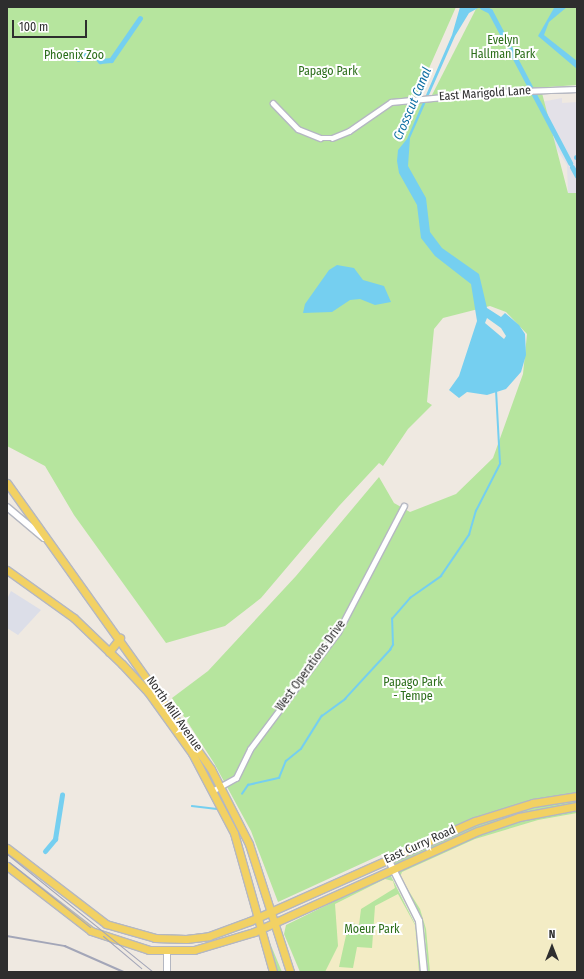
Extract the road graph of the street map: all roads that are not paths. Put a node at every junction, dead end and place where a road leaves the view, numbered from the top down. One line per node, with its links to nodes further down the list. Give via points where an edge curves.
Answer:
1 (577, 89): 2 (street, East Marigold Lane, via 496,92 391,102 349,131 320,138 298,129)
2 (273, 103)
3 (7, 483): 6 (main road, North Mill Avenue)
4 (404, 506): 10 (street, West Operations Drive, via 338,632 250,749 236,778)
5 (7, 507): 6 (street)
6 (56, 549): 8 (main road, North Mill Avenue)
7 (7, 570): 9 (main road, North Mill Avenue, via 74,618)
8 (120, 638): 9 (main road); 10 (main road, North Mill Avenue)
9 (109, 652): 11 (main road, North Mill Avenue, via 148,692)
10 (221, 786): 11 (street, West Operations Drive); 18 (main road, North Mill Avenue, via 249,844)
11 (214, 790): 19 (main road, North Mill Avenue, via 234,833)
12 (577, 796): 15 (main road, East Curry Road, via 496,814)
13 (577, 806): 17 (main road, East Curry Road, via 492,826)
14 (7, 848): 19 (main road, East Curry Road, via 91,915 132,933 165,939 196,938)
15 (388, 859): 17 (street); 18 (main road, East Curry Road)
16 (7, 866): 22 (main road, East Curry Road, via 92,931 131,946)
17 (392, 868): 20 (main road, East Curry Road); 26 (street, via 418,921)
18 (270, 912): 19 (main road, East Curry Road); 20 (main road, North Mill Avenue)
19 (259, 917): 21 (main road, North Mill Avenue)
20 (273, 924): 21 (main road, East Curry Road); 25 (main road, North Mill Avenue)
21 (262, 929): 22 (main road, East Curry Road, via 212,946); 24 (main road, North Mill Avenue)
22 (167, 951): 23 (street)
23 (167, 972)
24 (273, 972)
25 (290, 972)
26 (424, 972)

